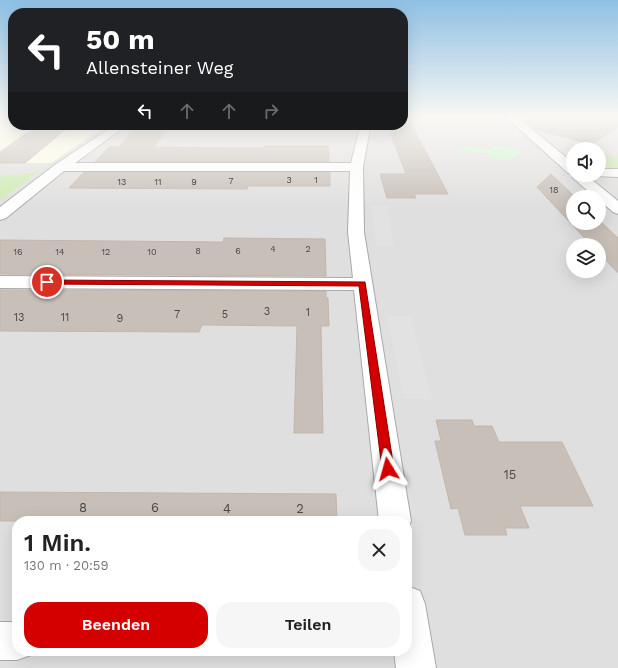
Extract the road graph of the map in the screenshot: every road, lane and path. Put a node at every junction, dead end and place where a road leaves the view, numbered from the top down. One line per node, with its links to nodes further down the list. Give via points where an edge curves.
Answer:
1 (90, 147): 5 (street)
2 (360, 147): 6 (street)
3 (546, 147): 4 (street)
4 (566, 164)
5 (61, 167): 6 (street); 11 (street)
6 (356, 167): 13 (street, via 356,227)
7 (606, 173): 8 (street)
8 (618, 173)
9 (586, 182): 10 (street)
10 (618, 209)
11 (0, 215)
12 (0, 282): 13 (street)
13 (363, 284): 14 (street)
14 (395, 516)
15 (0, 641): 16 (street)
16 (12, 641)

